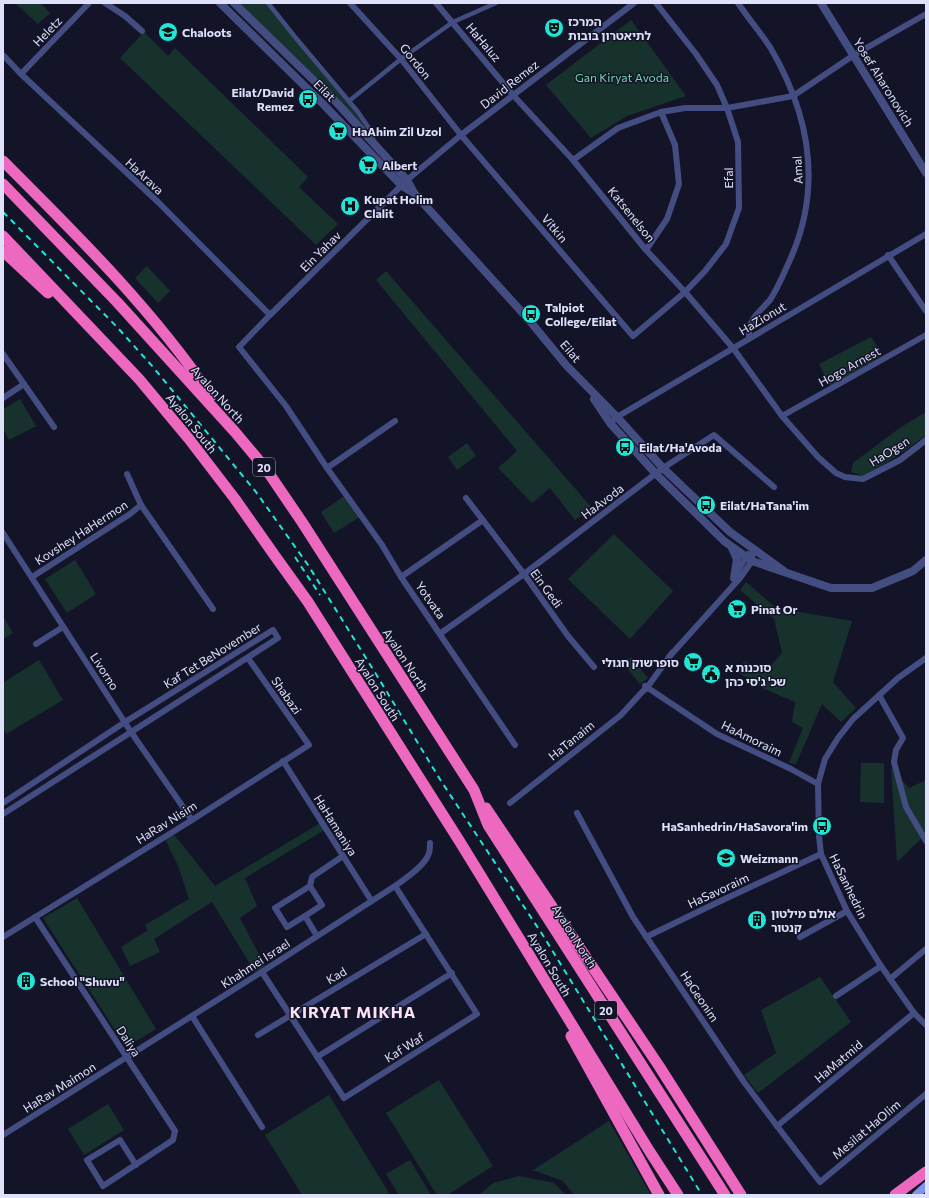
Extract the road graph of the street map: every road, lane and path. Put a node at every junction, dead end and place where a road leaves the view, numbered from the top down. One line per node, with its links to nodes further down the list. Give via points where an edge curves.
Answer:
1 (89, 3): 19 (street, Heletz)
2 (105, 3): 15 (street)
3 (220, 3): 30 (street, Eilat)
4 (234, 3): 26 (street, Eilat, via 337,103)
5 (268, 3): 22 (street)
6 (350, 3): 18 (street, Gordon)
7 (436, 3): 14 (street, HaHaluz)
8 (496, 3): 14 (street)
9 (634, 3): 20 (street, David Remez)
10 (656, 3): 23 (street, Efal, via 717,85)
11 (738, 3): 21 (street, Amal, via 769,46)
12 (821, 3): 16 (street, Yosef Aharonovich)
13 (926, 14): 16 (street)
14 (453, 22): 18 (street); 20 (street, HaHaluz)
15 (142, 31)
16 (854, 55): 21 (street); 29 (street, Yosef Aharonovich)
17 (3, 56): 19 (street, HaArava)
18 (401, 59): 22 (street); 25 (street, Gordon)
19 (21, 74): 39 (street, HaArava, via 158,202)
20 (513, 95): 25 (street, David Remez); 27 (street, Katsenelson)
21 (793, 96): 23 (street); 42 (street, Amal, via 803,125 808,154 809,189 793,253 779,286 752,321)
22 (349, 101): 26 (street, via 373,134)
23 (727, 108): 24 (street, via 685,108); 37 (street, Efal, via 738,142 739,208 726,244)
24 (662, 112): 27 (street, via 618,128); 34 (street, via 676,145 679,184 667,219)
25 (461, 135): 30 (street, David Remez); 41 (street, Vitkin)
26 (373, 144): 30 (street, Eilat)
27 (573, 160): 34 (street, Katsenelson)
28 (3, 161): 54 (highway, via 72,230 174,344)
29 (926, 173)
30 (404, 183): 39 (street, Ein Yahav); 46 (street, Eilat)
31 (3, 184): 54 (highway, Ayalon North / 20, via 117,302)
32 (926, 234): 36 (street, HaZionut)
33 (3, 236): 44 (highway, Ayalon South)
34 (646, 250): 37 (street, Katsenelson)
35 (3, 251): 44 (highway)
36 (888, 255): 38 (street); 42 (street, HaZionut)
37 (685, 292): 41 (street, Efal); 43 (street, Katsenelson)
38 (926, 310)
39 (270, 315): 56 (street, Yotvata, via 239,347 286,406)
40 (926, 335): 49 (street, Hogo Arnest)
41 (633, 336)
42 (749, 338): 43 (street, HaZionut)
43 (733, 348): 49 (street); 50 (street, HaZionut)
44 (112, 351): 103 (highway, Ayalon South, via 189,439 304,596)
45 (3, 354): 47 (street)
46 (582, 382): 50 (street, Eilat); 52 (street, Eilat)
47 (24, 384): 48 (street); 53 (street)
48 (3, 398)
49 (782, 416): 55 (street, HaOgen, via 818,457 836,473 846,477 863,479 900,460)
50 (617, 417): 52 (street, HaZionut); 57 (street, Eilat)
51 (395, 421): 56 (street)
52 (610, 423): 59 (street, Eilat)
53 (54, 427)
54 (235, 432): 90 (highway, Ayalon North / 20, via 266,469 302,522)
55 (926, 440)
56 (327, 468): 72 (street, Yotvata, via 382,545)
57 (663, 468): 59 (street, HaAvoda); 60 (street, HaAvoda, via 714,435); 66 (street, Eilat, via 730,532)
58 (127, 474): 62 (street, Kovshey HaHermon)
59 (656, 474): 65 (street, Eilat); 70 (street, HaAvoda)
60 (774, 487)
61 (466, 498): 63 (street, Ein Gedi)
62 (141, 505): 71 (street, Kovshey HaHermon); 75 (street, Kovshey HaHermon)
63 (483, 520): 70 (street, Ein Gedi); 72 (street)
64 (3, 533): 71 (street, Livorno)
65 (732, 547): 67 (street, Eilat); 73 (street, via 737,559)
66 (753, 549): 67 (street, HaTanaim); 69 (street, Eilat)
67 (749, 559): 69 (street); 73 (street, HaTanaim); 74 (street, HaTanaim, via 740,578)
68 (926, 560): 69 (street, via 913,570 872,588 832,588)
69 (784, 571)
70 (524, 574): 77 (street, HaAvoda); 81 (street, Ein Gedi, via 568,636)
71 (32, 577): 76 (street, Livorno)
72 (401, 577): 77 (street, Yotvata)
73 (734, 578): 74 (street, HaTanaim)
74 (720, 600): 82 (street, HaTanaim, via 672,653)
75 (213, 609)
76 (63, 627): 78 (street); 84 (street, Livorno)
77 (440, 633): 87 (street, Yotvata)
78 (36, 644)
79 (248, 658): 84 (street, Kaf Tet BeNovember, via 278,638 273,630); 85 (street, Kaf Tet BeNovember); 86 (street, Shabazi)
80 (926, 658): 83 (street, HaSanhedrin)
81 (594, 667)
82 (645, 688): 89 (street, HaAmoraim, via 716,734); 92 (street, HaTanaim, via 621,715)
83 (879, 695): 89 (street, HaSanhedrin, via 853,719 838,738 825,759); 96 (street, via 903,738 896,750 894,762 906,807)
84 (125, 722): 85 (street, Livorno); 91 (street, Kaf Tet BeNovember)
85 (131, 732): 94 (street, Kaf Tet BeNovember); 95 (street, Livorno)
86 (309, 745): 88 (street, HaRav Nisim)
87 (515, 745)
88 (283, 761): 95 (street, HaRav Nisim); 99 (street, HaHamaniya)
89 (818, 784): 98 (street, HaSanhedrin)
90 (474, 790): 135 (highway, Ayalon North / 20, via 488,825); 136 (highway, via 659,1066)
91 (3, 803)
92 (510, 803)
93 (577, 813): 110 (street, HaGeonim)
94 (3, 814)
95 (192, 820): 106 (street, HaRav Nisim)
96 (926, 842)
97 (430, 843): 101 (street, Khahmei Israel, via 429,854 423,863)
98 (821, 854): 104 (street, HaSanhedrin); 110 (street, HaSavoraim)
99 (344, 856): 100 (street, via 312,877); 102 (street, HaHamaniya)
100 (310, 886): 105 (street, via 322,905); 105 (street, via 275,908 287,927)
101 (395, 886): 102 (street, Khahmei Israel); 107 (street)
102 (371, 900): 108 (street, Khahmei Israel)
103 (497, 902): 133 (highway); 134 (highway, Ayalon South)
104 (847, 911): 111 (street); 113 (street, HaSanhedrin)
105 (305, 916): 108 (street)
106 (35, 918): 109 (street, HaRav Nisim); 123 (street, Daliya)
107 (426, 934): 115 (street); 119 (street, Kad)
108 (317, 936): 114 (street, Khahmei Israel)
109 (3, 937)
110 (646, 937): 126 (street, HaGeonim)
111 (800, 937)
112 (926, 949): 116 (street)
113 (881, 966): 116 (street, HaSanhedrin); 117 (street)
114 (262, 972): 119 (street); 120 (street, Khahmei Israel)
115 (452, 973): 124 (street); 124 (street, Kaf Waf, via 477,1014 344,1098)
116 (890, 979): 118 (street, HaSanhedrin)
117 (836, 996)
118 (914, 1013): 121 (street, HaSanhedrin); 126 (street, HaMatmid)
119 (291, 1015): 122 (street, Kad); 124 (street)
120 (192, 1016): 123 (street, Khahmei Israel); 127 (street)
121 (926, 1026)
122 (258, 1034)
123 (126, 1057): 128 (street, HaRav Maimon); 129 (street, Daliya, via 175,1131 173,1140)
124 (317, 1057)
125 (926, 1094): 131 (street, Mesilat HaOlim)
126 (776, 1126): 131 (street, HaGeonim)
127 (262, 1127)
128 (3, 1135)
129 (136, 1165): 129 (street, Daliya, via 120,1140 87,1160 103,1186)
130 (926, 1172): 137 (highway)
131 (820, 1182)
132 (926, 1186): 138 (main road)
133 (659, 1195)
134 (678, 1195)
135 (725, 1195)
136 (741, 1195)
137 (895, 1195)
138 (916, 1195)

